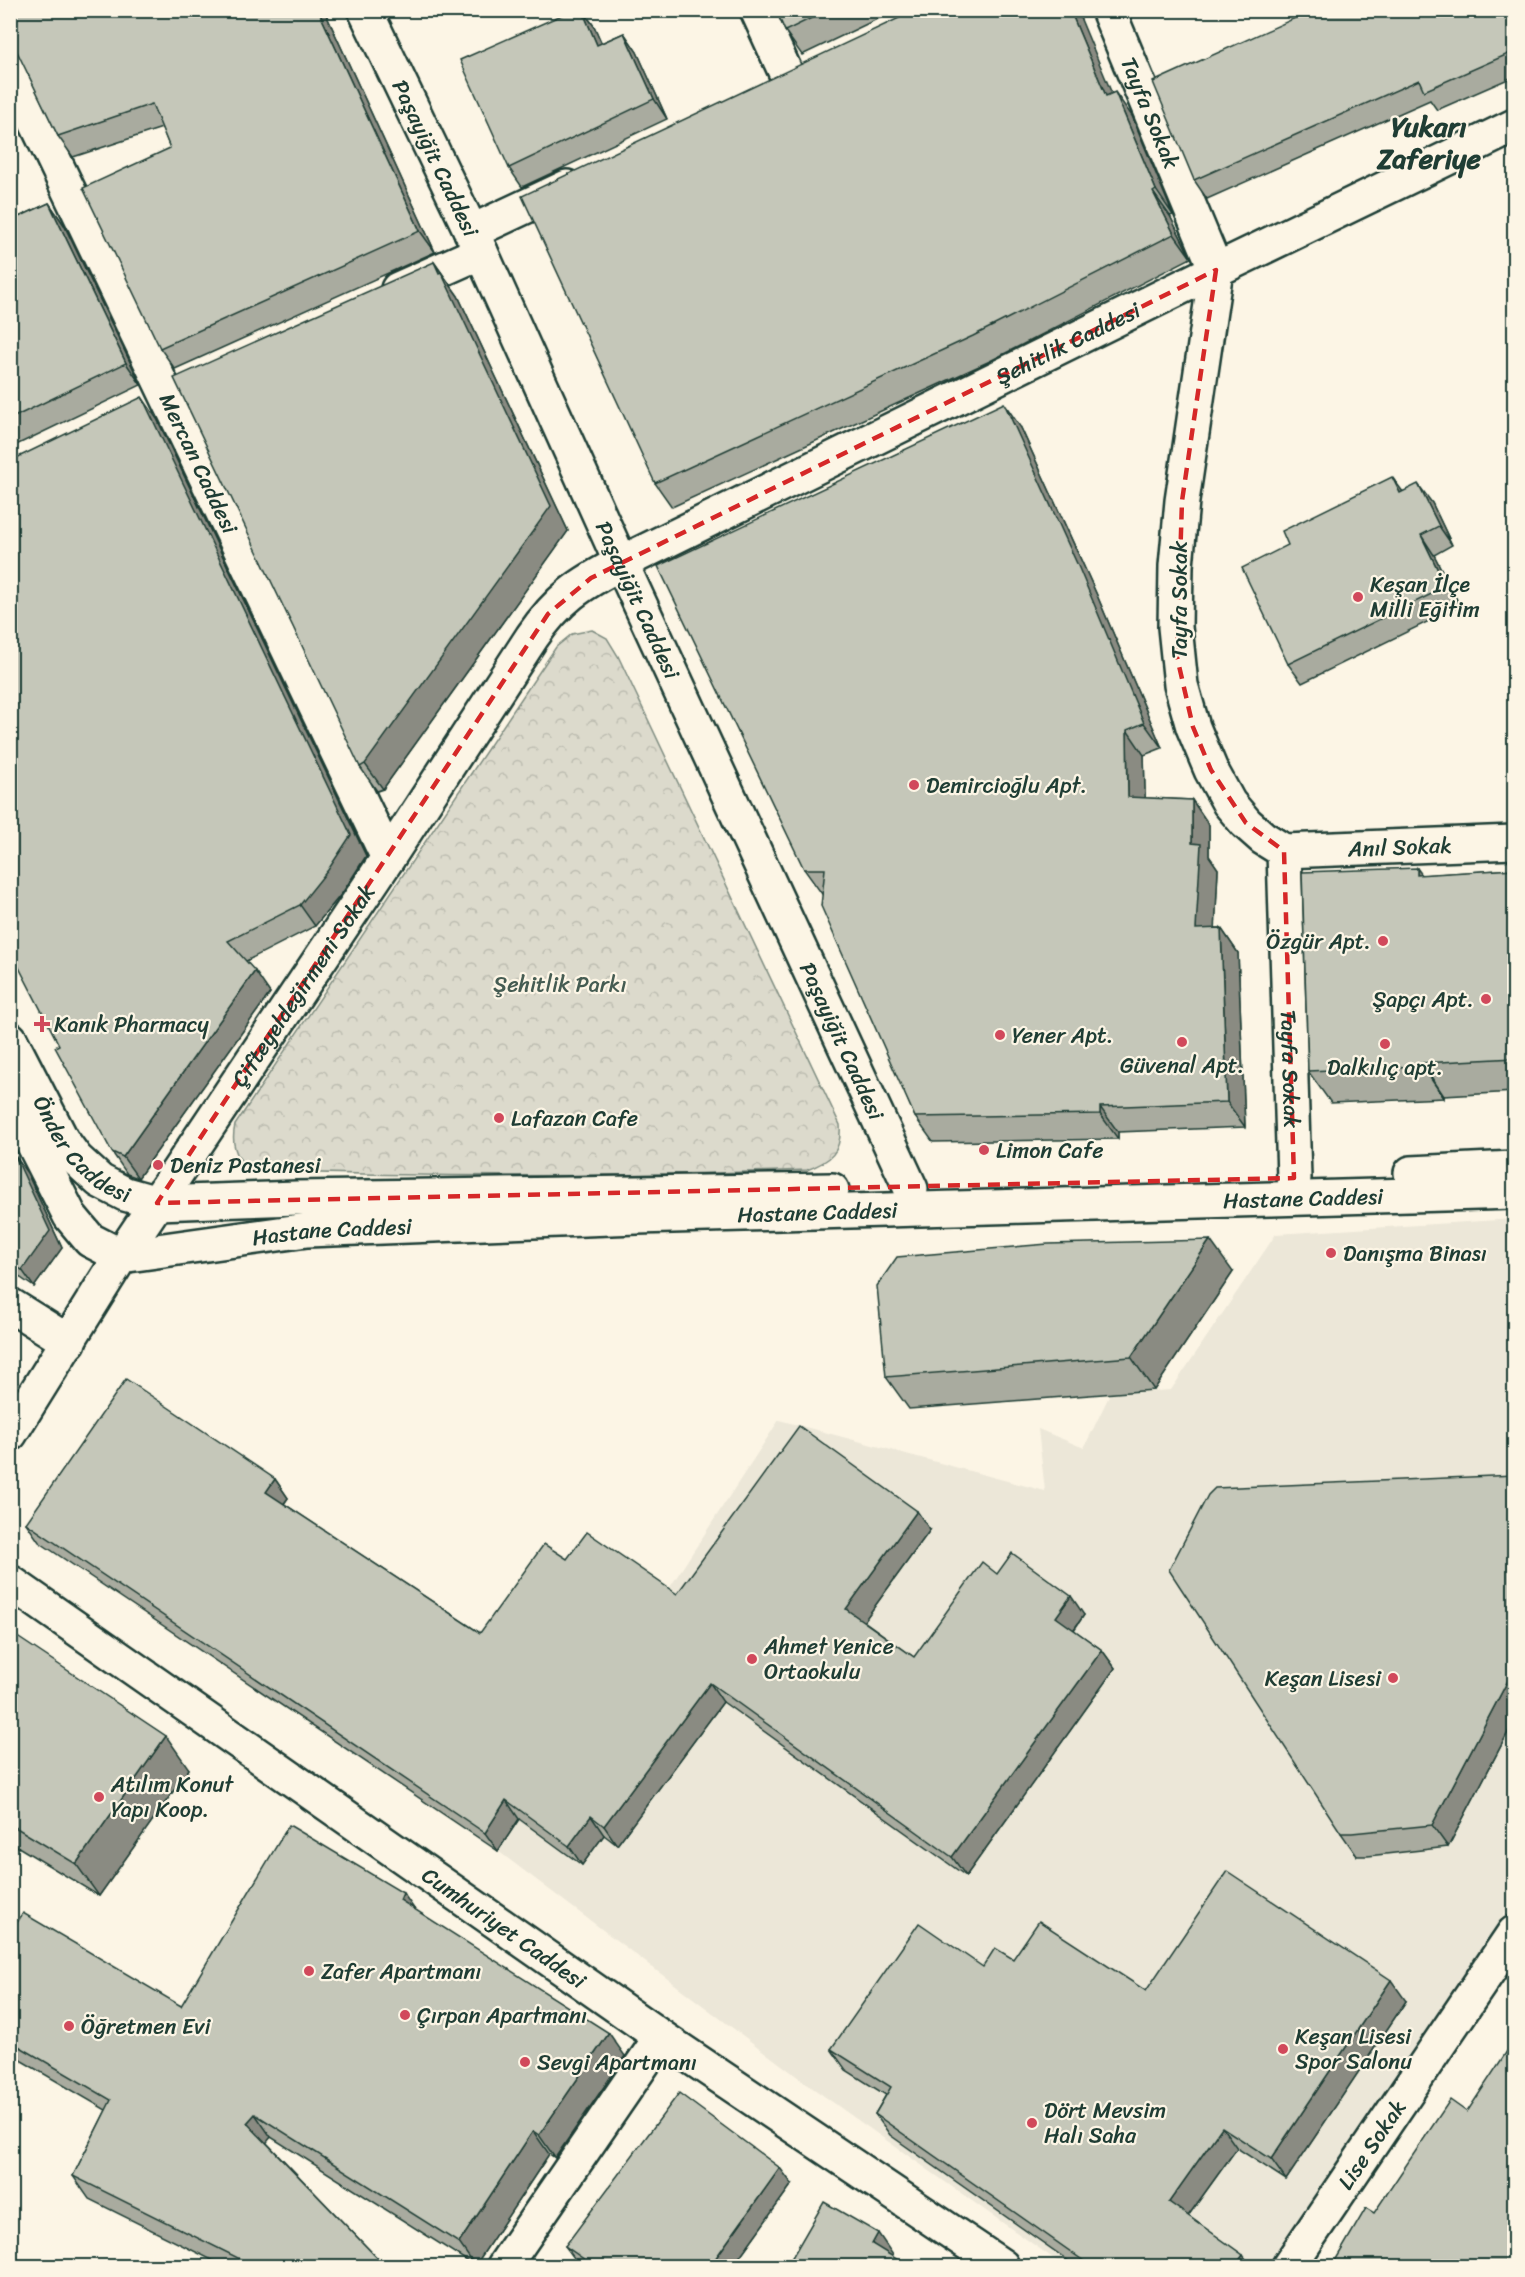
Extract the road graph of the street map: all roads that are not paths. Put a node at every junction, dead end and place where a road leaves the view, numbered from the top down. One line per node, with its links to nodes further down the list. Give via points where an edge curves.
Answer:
1 (365, 10): 8 (street, Paşayiğit Caddesi)
2 (757, 10): 5 (street, via 801,77)
3 (1108, 10): 9 (street, Tayfa Sokak)
4 (10, 68): 12 (street, Mercan Caddesi)
5 (758, 97)
6 (1515, 126): 9 (street, Şehitlik Caddesi)
7 (598, 172): 8 (street)
8 (476, 242): 10 (street); 14 (street, Paşayiğit Caddesi)
9 (1216, 270): 14 (street, Şehitlik Caddesi); 16 (street, Tayfa Sokak, via 1182,501 1176,567 1177,657 1193,727 1229,803 1263,838)
10 (372, 301)
11 (198, 380): 12 (street)
12 (165, 394): 13 (street); 17 (street, Mercan Caddesi)
13 (134, 409)
14 (621, 563): 17 (street, Çifteyeldeğirmeni Sokak, via 591,578 548,614); 22 (street, Paşayiğit Caddesi)
15 (1515, 842): 16 (street, Anıl Sokak)
16 (1284, 851): 21 (street, Tayfa Sokak)
17 (388, 858): 24 (street, Çifteyeldeğirmeni Sokak)
18 (10, 1040): 24 (street, Önder Caddesi, via 62,1140 76,1159 100,1181 124,1194)
19 (10, 1098): 25 (street, Önder Caddesi, via 70,1216 90,1240)
20 (1515, 1168): 21 (street, Hastane Caddesi)
21 (1294, 1178): 22 (street, Hastane Caddesi)
22 (911, 1189): 24 (street, Hastane Caddesi)
23 (1515, 1192): 25 (street, Hastane Caddesi, via 307,1230)
24 (157, 1203): 25 (street, Çifteyeldeğirmeni Sokak)
25 (121, 1256): 27 (street, Çifteyeldeğirmeni Sokak)
26 (10, 1305): 27 (street)
27 (69, 1342): 28 (street, Çifteyeldeğirmeni Sokak)
28 (10, 1434)
29 (10, 1582): 31 (street, Cumhuriyet Caddesi)
30 (1515, 1932): 34 (street, Lise Sokak)
31 (661, 2037): 32 (street); 33 (street, Cumhuriyet Caddesi)
32 (504, 2266)
33 (1002, 2266)
34 (1289, 2266)

